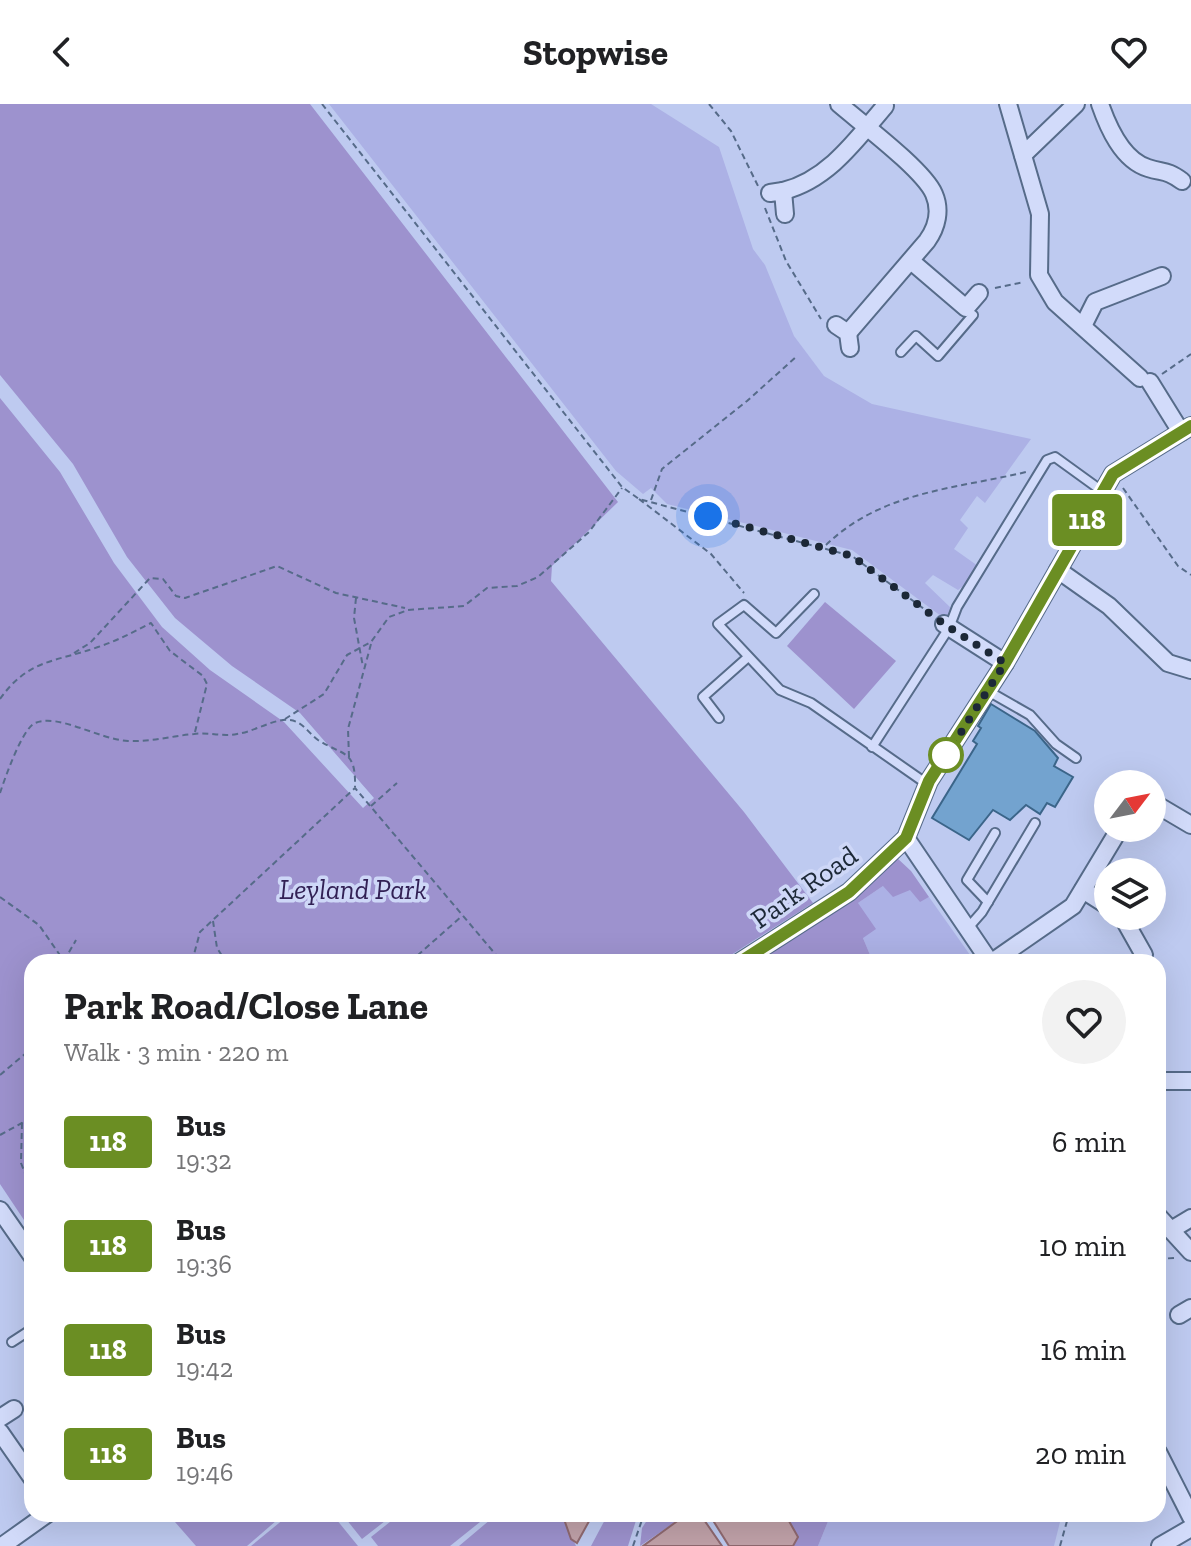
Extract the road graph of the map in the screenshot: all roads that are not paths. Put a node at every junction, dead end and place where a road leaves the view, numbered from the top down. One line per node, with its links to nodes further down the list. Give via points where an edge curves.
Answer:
1 (839, 104): 6 (street)
2 (1008, 104): 7 (street)
3 (1076, 104): 7 (street)
4 (1100, 104): 8 (street, via 1109,130 1128,154)
5 (885, 106): 6 (street)
6 (866, 128): 9 (street, via 826,171 806,184 777,192); 10 (street, via 935,195 935,227)
7 (1023, 155): 14 (street, via 1040,214 1039,275 1055,302)
8 (1182, 181)
9 (785, 214)
10 (911, 261): 13 (street); 15 (street)
11 (1162, 276): 14 (street, via 1095,302)
12 (979, 293): 13 (street)
13 (971, 313): 16 (lane, via 938,356 916,336)
14 (1083, 326): 17 (street, via 1145,380)
15 (844, 335)
16 (901, 352)
17 (1186, 429): 18 (street, Park Road, via 1113,474)
18 (1103, 492): 19 (street, Park Road); 21 (lane, via 1055,457 1043,467)
19 (1058, 570): 23 (street, Park Road); 24 (street, via 1109,606 1168,663)
20 (814, 594): 22 (lane, via 776,633 744,605 718,624)
21 (947, 626): 23 (street); 27 (lane)
22 (747, 658): 26 (lane, via 703,697); 27 (lane, via 780,690 811,703)
23 (1005, 663): 25 (street, Park Road)
24 (1191, 670)
25 (987, 691): 28 (lane, via 1030,715); 29 (street, Park Road)
26 (719, 718)
27 (872, 747): 29 (lane)
28 (1076, 758)
29 (928, 784): 34 (street, Park Road)
30 (1166, 810): 32 (street)
31 (1035, 823): 38 (lane)
32 (1191, 825)
33 (995, 833): 38 (lane, via 967,880)
34 (906, 838): 39 (street); 41 (street, Park Road, via 849,892)
35 (1112, 842): 36 (street)
36 (1083, 890): 37 (street); 43 (street, via 1073,906)
37 (1094, 897)
38 (988, 902): 39 (lane)
39 (966, 930): 42 (street)
40 (1130, 930): 44 (street)
41 (752, 954)
42 (985, 954)
43 (1003, 954)
44 (1143, 954)
45 (1166, 1081): 46 (street)
46 (1191, 1081)
47 (0, 1210): 51 (street)
48 (1191, 1218): 50 (street)
49 (1166, 1225): 50 (street)
50 (1171, 1230): 52 (street)
51 (24, 1244)
52 (1186, 1255)
53 (24, 1334): 54 (lane)
54 (12, 1342)
55 (0, 1432): 56 (street)
56 (24, 1466)
57 (1166, 1468): 58 (street)
58 (1191, 1517)
59 (36, 1522): 61 (street)
60 (1191, 1528): 62 (street)
61 (2, 1546)
62 (1160, 1546)

